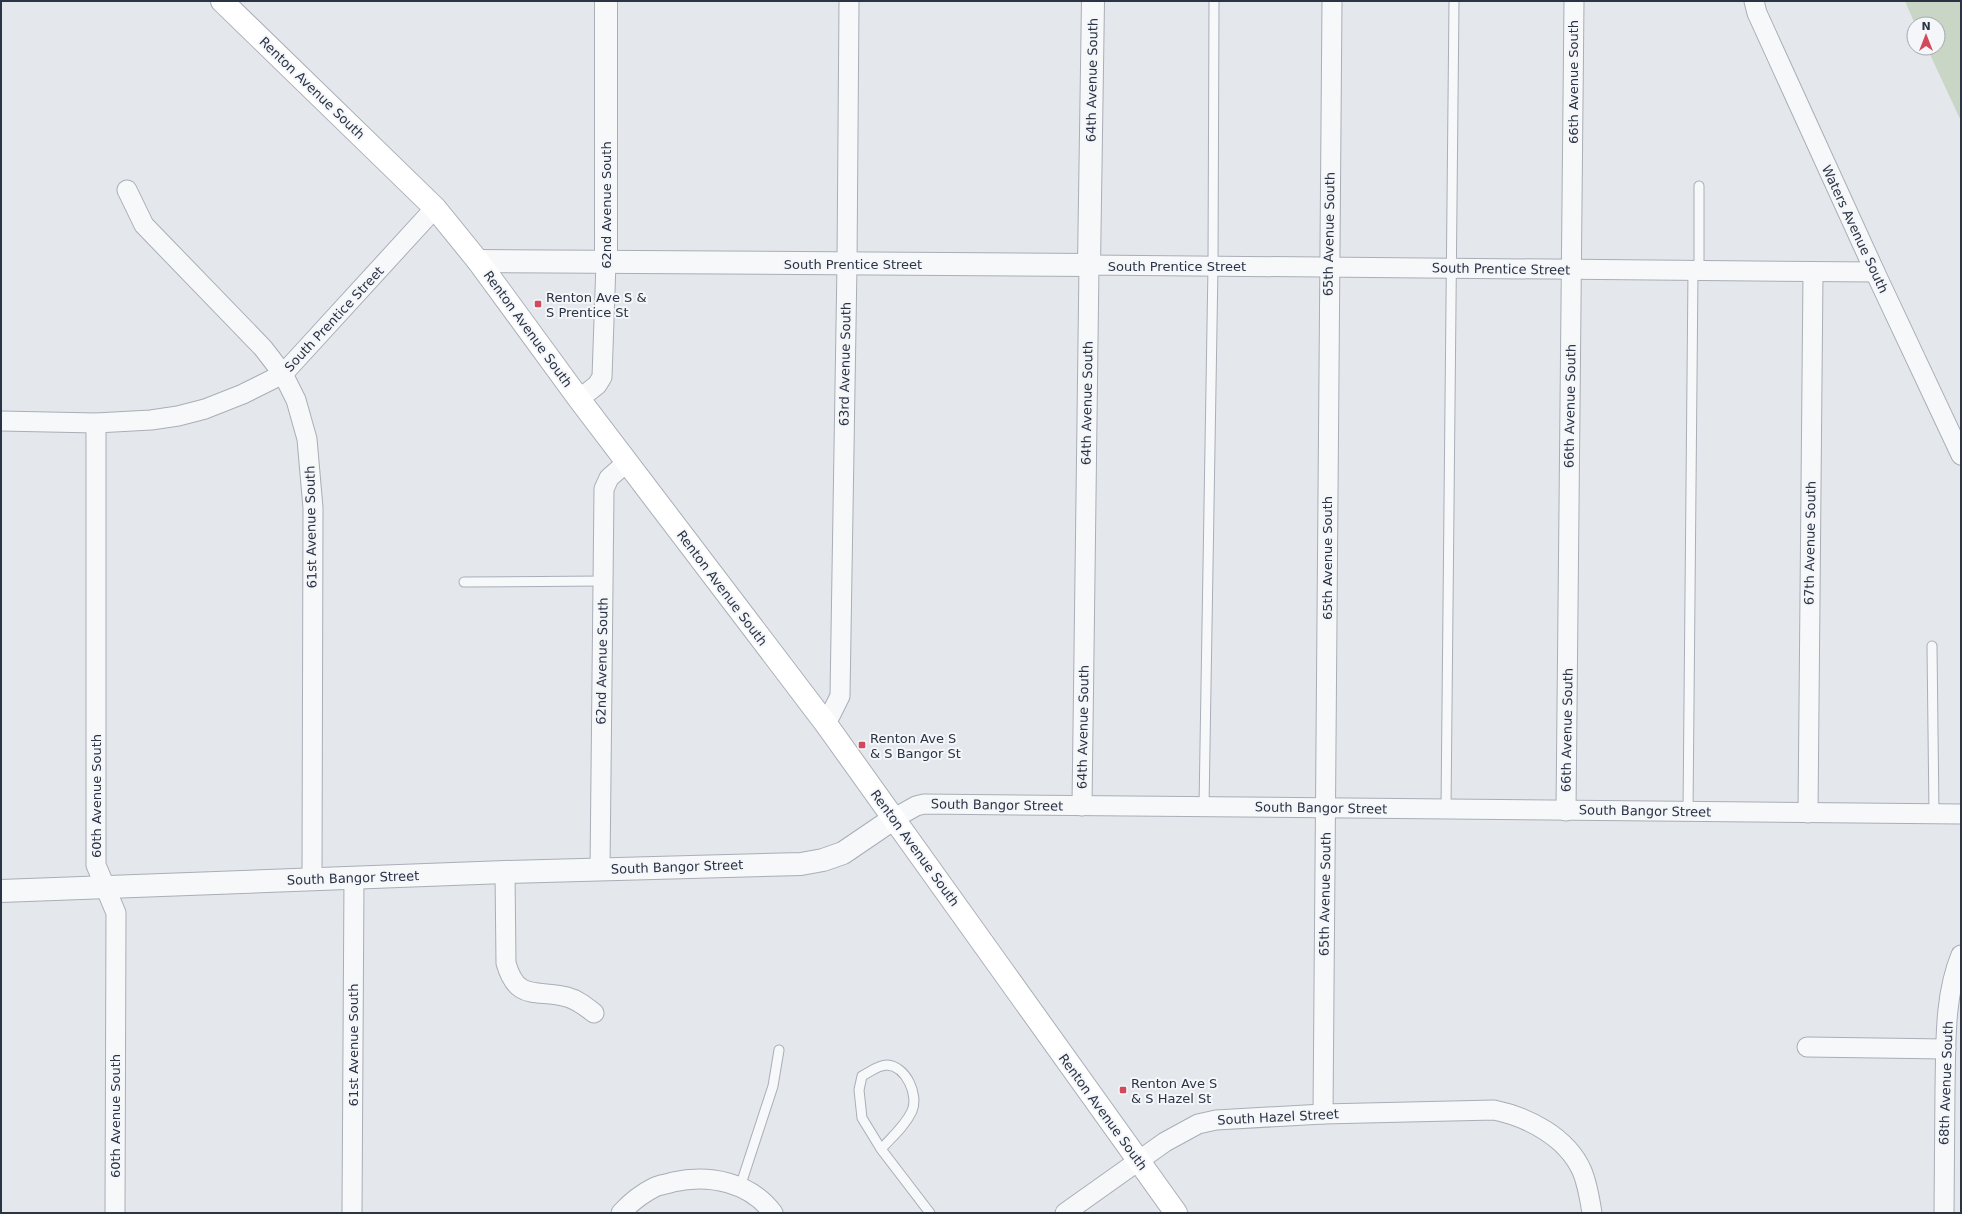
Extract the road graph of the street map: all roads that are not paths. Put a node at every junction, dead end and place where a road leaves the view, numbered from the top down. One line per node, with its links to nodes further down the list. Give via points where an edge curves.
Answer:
1 (222, 1): 12 (main road, Renton Avenue South)
2 (606, 1): 14 (street, 62nd Avenue South)
3 (849, 1): 15 (street, 63rd Avenue South)
4 (1093, 1): 16 (street, 64th Avenue South)
5 (1214, 1): 17 (lane)
6 (1332, 1): 18 (street, 65th Avenue South)
7 (1454, 1): 19 (lane)
8 (1574, 1): 20 (street, 66th Avenue South)
9 (1754, 1): 22 (street, Waters Avenue South, via 1757,13)
10 (1699, 186): 21 (lane)
11 (127, 190): 24 (street, 61st Avenue South, via 144,225 263,348)
12 (435, 208): 13 (main road, Renton Avenue South); 24 (street, South Prentice Street)
13 (478, 261): 14 (street, South Prentice Street); 25 (main road, Renton Avenue South)
14 (606, 263): 15 (street, South Prentice Street); 25 (street, 62nd Avenue South, via 602,377 597,385)
15 (847, 264): 16 (street, South Prentice Street); 33 (street, 63rd Avenue South, via 840,696)
16 (1089, 265): 17 (street, South Prentice Street); 34 (street, 64th Avenue South)
17 (1213, 266): 18 (street, South Prentice Street); 35 (lane)
18 (1328, 267): 19 (street, South Prentice Street); 36 (street, 65th Avenue South)
19 (1451, 269): 20 (street, South Prentice Street); 37 (lane)
20 (1572, 270): 21 (street, South Prentice Street); 38 (street, 66th Avenue South)
21 (1696, 272): 23 (street, South Prentice Street); 39 (lane)
22 (1875, 272): 23 (street, South Prentice Street); 28 (street, Waters Avenue South)
23 (1813, 273): 40 (street, 67th Avenue South)
24 (283, 374): 27 (street, South Prentice Street, via 244,394 185,415); 47 (street, 61st Avenue South, via 296,400 306,439 313,508)
25 (579, 399): 29 (main road, Renton Avenue South)
26 (1, 421): 27 (street, South Prentice Street)
27 (96, 423): 48 (street, 60th Avenue South, via 96,865)
28 (1961, 454)
29 (627, 462): 30 (street, 62nd Avenue South, via 609,478 604,489); 33 (main road, Renton Avenue South)
30 (603, 581): 31 (lane); 44 (street, 62nd Avenue South)
31 (464, 582)
32 (1932, 646): 41 (lane)
33 (826, 724): 43 (main road, Renton Avenue South)
34 (1082, 806): 35 (street, South Bangor Street); 43 (street, South Bangor Street, via 924,804)
35 (1204, 807): 36 (street, South Bangor Street)
36 (1325, 808): 37 (street, South Bangor Street); 55 (street, 65th Avenue South)
37 (1446, 809): 38 (street, South Bangor Street)
38 (1566, 810): 39 (street, South Bangor Street)
39 (1688, 812): 40 (street, South Bangor Street)
40 (1808, 813): 41 (street, South Bangor Street)
41 (1934, 814): 42 (street, South Bangor Street)
42 (1961, 814)
43 (894, 819): 44 (street, South Bangor Street, via 843,853 801,864); 57 (main road, Renton Avenue South)
44 (600, 870): 45 (street, South Bangor Street)
45 (505, 872): 46 (street, South Bangor Street); 51 (street, via 506,963 509,975 515,984 532,993 555,994 568,998 581,1003)
46 (354, 878): 47 (street, South Bangor Street); 60 (street, 61st Avenue South)
47 (312, 879): 48 (street, South Bangor Street)
48 (106, 888): 49 (street, South Bangor Street); 59 (street, 60th Avenue South, via 116,913)
49 (1, 892)
50 (1961, 955): 53 (street, 68th Avenue South, via 1954,973 1950,996)
51 (594, 1013)
52 (1807, 1047): 53 (street)
53 (1946, 1049): 67 (street, 68th Avenue South)
54 (779, 1050): 58 (lane, via 773,1086)
55 (1323, 1114): 57 (street, South Hazel Street, via 1216,1120 1198,1124); 66 (street, South Hazel Street, via 1494,1110 1514,1114 1532,1122 1571,1153 1582,1171)
56 (881, 1149): 56 (lane, via 862,1118 859,1090 862,1076 888,1065 902,1071 914,1097 912,1110 907,1119); 63 (lane)
57 (1138, 1160): 64 (street, South Hazel Street); 65 (main road, Renton Avenue South)
58 (740, 1187): 61 (street, via 700,1178 656,1186 635,1199); 62 (street, via 754,1193)
59 (115, 1213)
60 (352, 1213)
61 (621, 1213)
62 (773, 1213)
63 (930, 1213)
64 (1065, 1213)
65 (1176, 1213)
66 (1592, 1213)
67 (1944, 1213)

